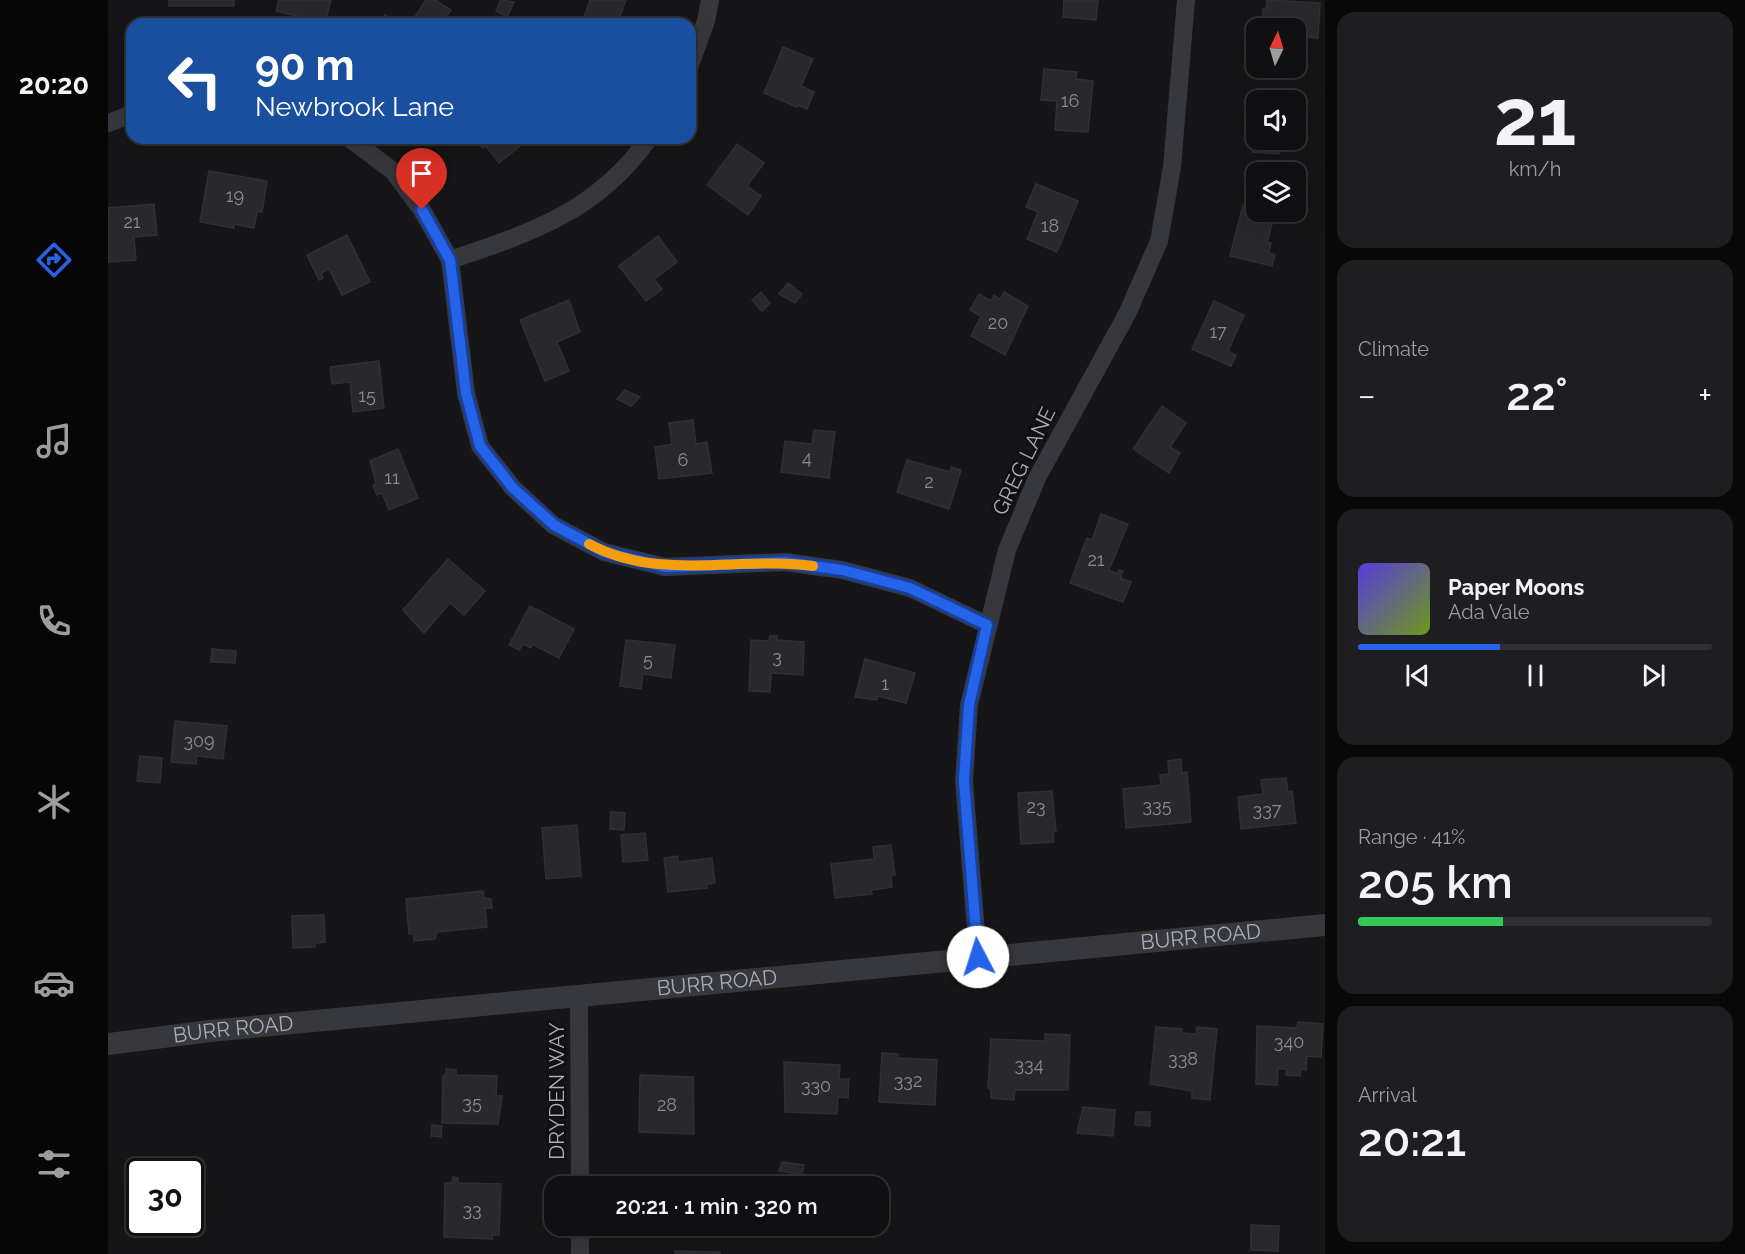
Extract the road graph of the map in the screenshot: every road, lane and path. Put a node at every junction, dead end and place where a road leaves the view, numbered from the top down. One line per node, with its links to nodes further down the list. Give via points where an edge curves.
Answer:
1 (710, 0): 3 (street)
2 (1185, 0): 9 (street, GREG LANE, via 1172,166 1158,241 1127,315 1037,478 1007,550)
3 (696, 48)
4 (126, 116): 5 (street)
5 (108, 123)
6 (357, 144): 8 (street, via 393,171 422,210)
7 (645, 144): 8 (street, via 633,160 582,206 526,234)
8 (450, 260): 9 (street, via 466,393 480,446 513,488 554,525 604,552 665,567 785,562 842,570 910,588)
9 (987, 625): 11 (street, GREG LANE, via 969,705 964,781)
10 (1325, 925): 11 (street, BURR ROAD)
11 (978, 957): 12 (street, BURR ROAD)
12 (579, 996): 13 (street, BURR ROAD, via 210,1030); 14 (street, DRYDEN WAY)
13 (108, 1044)
14 (580, 1176)
15 (580, 1236): 16 (street)
16 (580, 1254)

